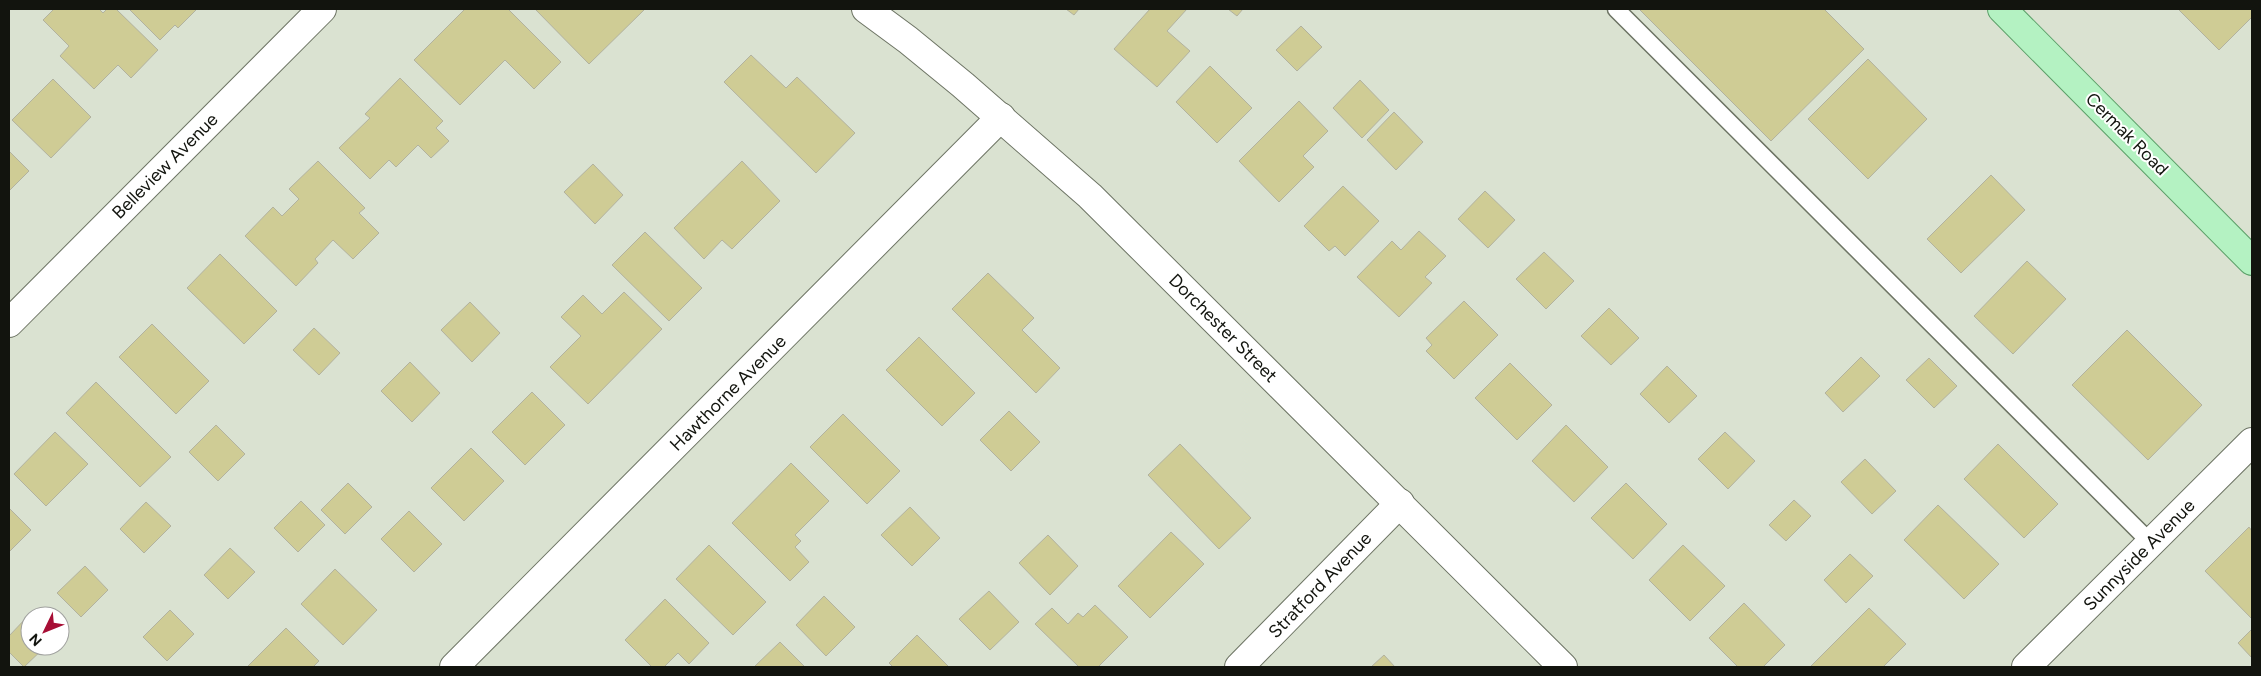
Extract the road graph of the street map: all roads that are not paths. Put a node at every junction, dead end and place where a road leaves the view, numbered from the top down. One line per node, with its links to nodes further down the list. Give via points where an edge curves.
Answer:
1 (322, 9): 7 (street, Belleview Avenue)
2 (866, 9): 5 (street, Dorchester Street)
3 (1616, 9): 10 (lane)
4 (2002, 9): 6 (main road, Cermak Road)
5 (1001, 117): 9 (street, Dorchester Street, via 1090,196); 11 (street, Hawthorne Avenue)
6 (2252, 261)
7 (9, 323)
8 (2252, 442): 10 (street, Sunnyside Avenue)
9 (1400, 503): 12 (street, Stratford Avenue); 13 (street, Dorchester Street)
10 (2151, 543): 14 (street, Sunnyside Avenue)
11 (454, 667)
12 (1239, 667)
13 (1563, 667)
14 (2026, 667)

